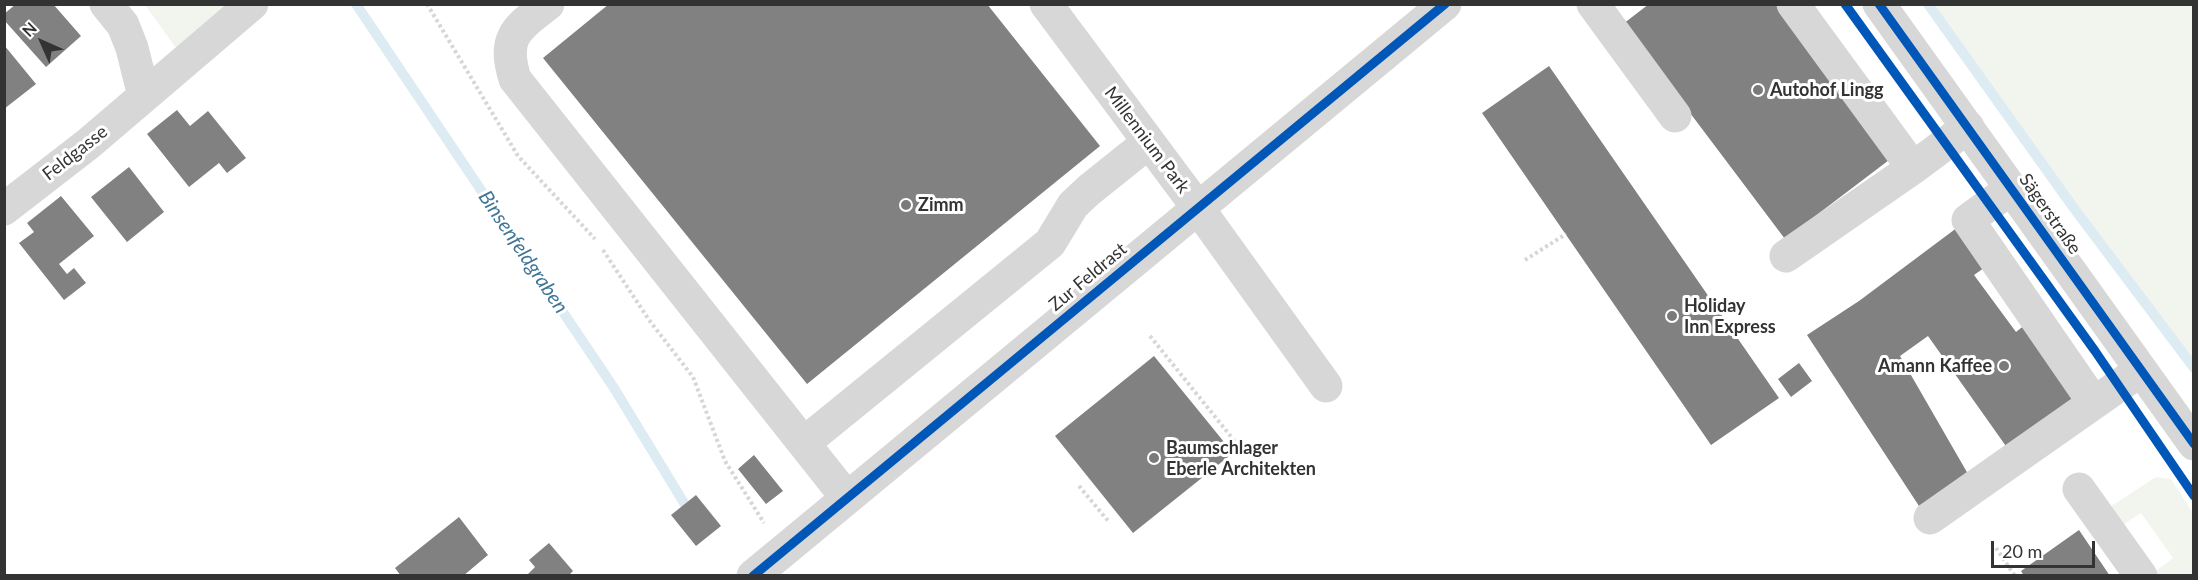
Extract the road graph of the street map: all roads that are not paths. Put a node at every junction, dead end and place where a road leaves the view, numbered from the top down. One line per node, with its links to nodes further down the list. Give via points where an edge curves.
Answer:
1 (106, 4): 9 (street, via 123,25)
2 (252, 4): 9 (street, Feldgasse)
3 (548, 4): 21 (street, via 522,25 511,41 508,58 515,79)
4 (1445, 4): 15 (street, Zur Feldrast)
5 (1593, 4): 10 (street)
6 (1793, 4): 13 (street)
7 (1879, 4): 11 (street, Sägerstraße)
8 (1052, 7): 12 (street, Millennium Park)
9 (144, 96): 16 (street, Feldgasse)
10 (1675, 116)
11 (1968, 127): 13 (street); 14 (street, Sägerstraße)
12 (1149, 142): 15 (street, Millennium Park); 21 (street, via 1073,205 1050,243)
13 (1914, 168): 17 (street)
14 (2012, 188): 18 (street, Sägerstraße); 20 (street, via 1968,220)
15 (1198, 208): 19 (street, Millennium Park); 24 (street, Zur Feldrast)
16 (4, 209)
17 (1786, 256)
18 (2140, 370): 20 (street); 22 (street, Sägerstraße)
19 (1326, 387)
20 (2094, 403): 25 (street)
21 (804, 443): 24 (street)
22 (2193, 444)
23 (2079, 489): 27 (street)
24 (847, 498): 26 (street, Zur Feldrast)
25 (1930, 518)
26 (765, 572)
27 (2141, 576)

